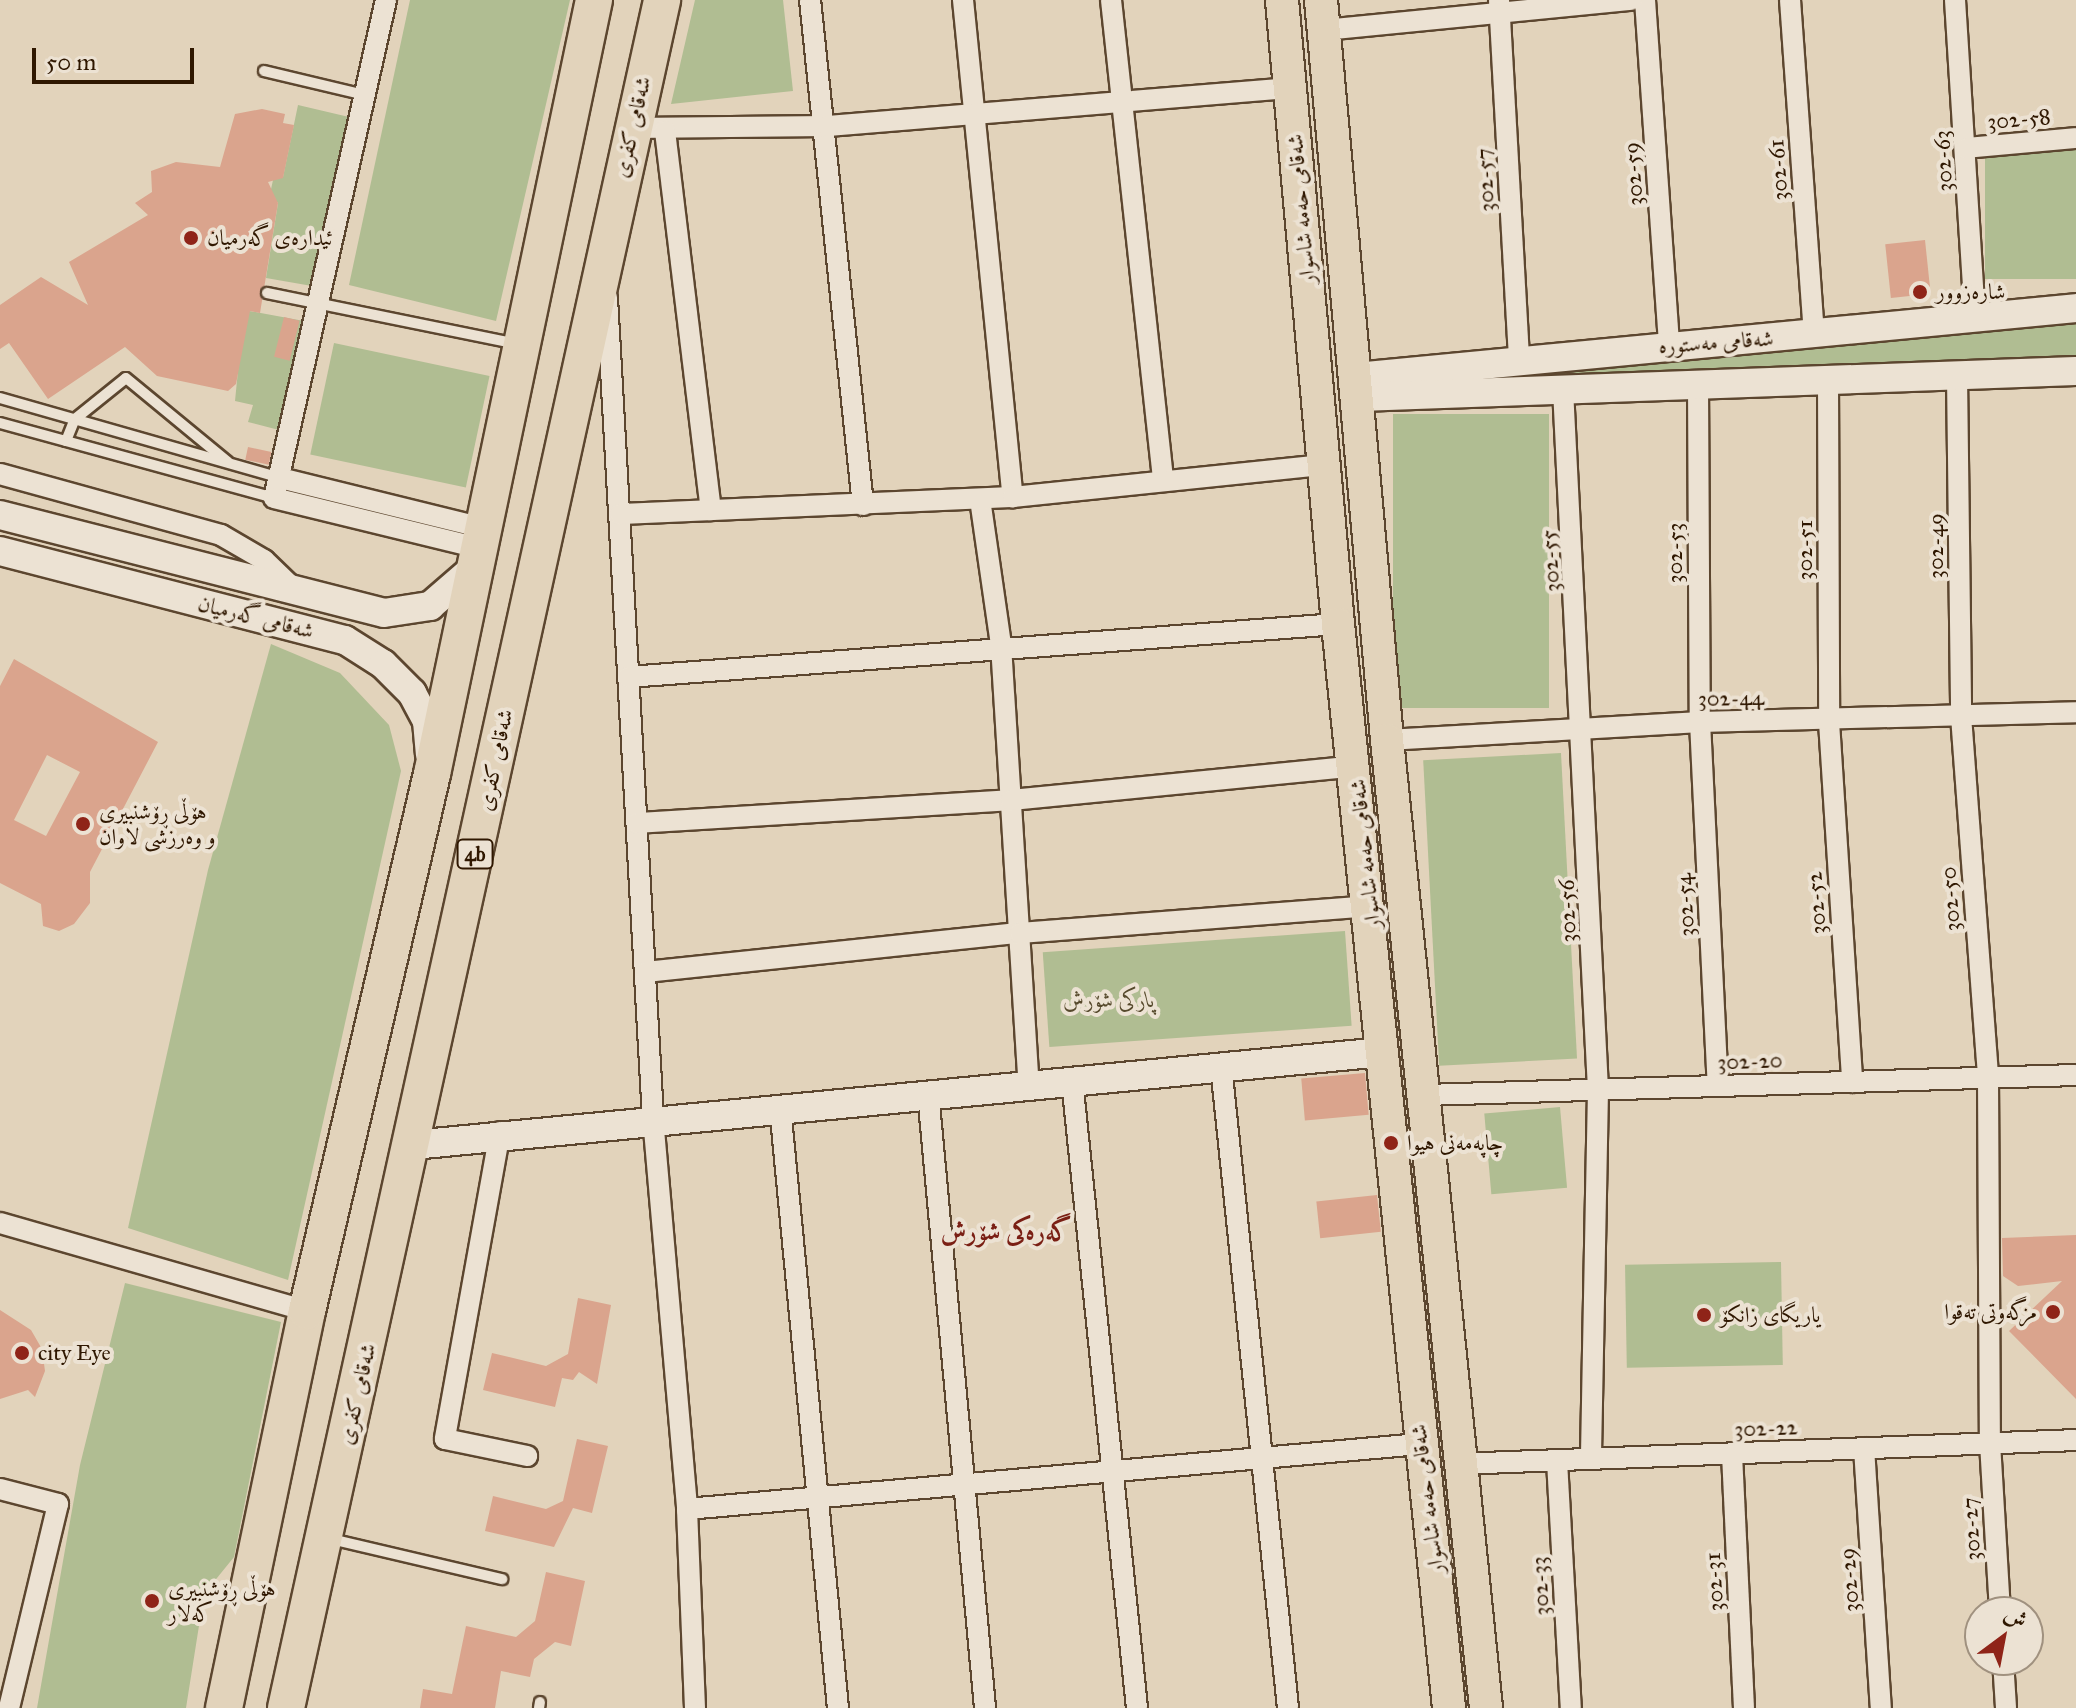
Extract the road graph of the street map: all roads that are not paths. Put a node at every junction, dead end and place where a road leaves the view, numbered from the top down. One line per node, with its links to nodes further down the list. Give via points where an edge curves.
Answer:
1 (386, 0): 16 (street)
2 (594, 0): 29 (highway)
3 (662, 0): 20 (highway, شەقامی کفری / 4b)
4 (810, 0): 19 (street)
5 (963, 0): 18 (street)
6 (1111, 0): 17 (street)
7 (1282, 0): 15 (main road, شەقامی حەمە شاسوار)
8 (1632, 0): 12 (street)
9 (1645, 0): 30 (street, 302-59)
10 (1790, 0): 28 (street, 302-61)
11 (1955, 0): 22 (street, 302-63)
12 (1499, 6): 13 (street); 31 (street, 302-57)
13 (1323, 15): 38 (main road, شەقامی حەمە شاسوار)
14 (264, 71): 16 (lane)
15 (1291, 88): 17 (street); 45 (main road, شەقامی حەمە شاسوار)
16 (365, 95): 25 (street)
17 (1124, 103): 18 (street); 48 (street)
18 (977, 114): 19 (street); 49 (street)
19 (828, 126): 20 (street); 52 (street)
20 (648, 130): 23 (highway, شەقامی کفری / 4b); 53 (street)
21 (2076, 138): 22 (street, 302-58)
22 (1966, 148): 27 (street, 302-63)
23 (603, 250): 54 (street); 89 (highway, شەقامی کفری / 4b)
24 (267, 293): 25 (lane)
25 (320, 303): 29 (lane); 47 (street)
26 (2076, 308): 27 (main road, شەقامی مەستورە)
27 (1975, 320): 28 (main road, شەقامی مەستورە)
28 (1814, 336): 30 (main road, شەقامی مەستورە)
29 (519, 345): 56 (highway)
30 (1669, 345): 31 (main road, شەقامی مەستورە)
31 (1519, 358): 34 (main road, شەقامی مەستورە)
32 (2076, 371): 33 (main road, شەقامی مەستورە); 36 (street)
33 (1957, 375): 35 (main road, شەقامی مەستورە); 63 (street, 302-49)
34 (1444, 378): 38 (main road, شەقامی مەستورە); 39 (main road, شەقامی مەستورە)
35 (1828, 379): 37 (main road, شەقامی مەستورە); 65 (street, 302-51)
36 (2076, 379)
37 (1698, 384): 39 (main road, شەقامی مەستورە); 64 (street, 302-53)
38 (1358, 387): 67 (main road, شەقامی حەمە شاسوار)
39 (1563, 389): 66 (street, 302-55)
40 (0, 398): 41 (lane)
41 (75, 419): 43 (lane); 44 (lane); 44 (lane, via 126,378)
42 (0, 423): 43 (lane)
43 (66, 441): 50 (lane)
44 (232, 465): 47 (lane)
45 (1323, 465): 48 (street); 59 (main road, شەقامی حەمە شاسوار)
46 (0, 474): 58 (street, via 221,535 264,560)
47 (280, 478): 50 (street); 56 (street)
48 (1163, 479): 49 (street)
49 (1013, 497): 51 (street)
50 (274, 498): 56 (street)
51 (980, 499): 52 (street); 60 (street)
52 (863, 505): 53 (street)
53 (711, 510): 54 (street)
54 (620, 514): 61 (street)
55 (0, 515): 58 (main road, شەقامی گەرمیان)
56 (479, 548): 58 (main road, شەقامی گەرمیان, via 442,598 416,612 384,613); 69 (highway)
57 (0, 551): 69 (main road, شەقامی گەرمیان, via 345,640 383,664 412,693 427,721)
58 (299, 594)
59 (1338, 624): 60 (street); 68 (main road, شەقامی حەمە شاسوار)
60 (1001, 645): 61 (street); 70 (street)
61 (628, 677): 71 (street)
62 (2076, 712): 63 (street, 302-44)
63 (1961, 716): 65 (street, 302-44); 78 (street, 302-50)
64 (1700, 722): 65 (street, 302-44); 66 (street, 302-44); 82 (street, 302-54)
65 (1829, 722): 80 (street, 302-52)
66 (1585, 729): 67 (street, 302-44); 83 (street, 302-56)
67 (1387, 740): 85 (main road, شەقامی حەمە شاسوار)
68 (1355, 766): 70 (street); 72 (main road, شەقامی حەمە شاسوار)
69 (432, 774): 91 (highway)
70 (1011, 800): 71 (street); 73 (street)
71 (637, 823): 74 (street)
72 (1371, 906): 73 (street); 75 (main road, شەقامی حەمە شاسوار)
73 (1020, 933): 74 (street); 81 (street)
74 (646, 972): 87 (street)
75 (1383, 1052): 76 (main road); 94 (main road, شەقامی حەمە شاسوار)
76 (1221, 1066): 79 (main road); 98 (street)
77 (2076, 1075): 78 (street, 302-20)
78 (1988, 1078): 80 (street, 302-20); 93 (street, 302-50)
79 (1072, 1080): 81 (main road); 102 (street)
80 (1852, 1082): 82 (street, 302-20)
81 (1029, 1084): 84 (main road)
82 (1718, 1086): 83 (street, 302-20)
83 (1598, 1090): 85 (street, 302-20); 99 (street, 302-56)
84 (928, 1093): 86 (main road); 103 (street)
85 (1425, 1095): 101 (main road, شەقامی حەمە شاسوار)
86 (780, 1107): 87 (main road); 105 (street)
87 (653, 1118): 88 (main road); 106 (street)
88 (500, 1132): 89 (main road); 97 (street, via 445,1439)
89 (413, 1145): 107 (highway, شەقامی کفری / 4b)
90 (0, 1223): 91 (street)
91 (307, 1311): 112 (highway)
92 (2076, 1440): 93 (street, 302-22)
93 (1990, 1443): 95 (street, 302-22); 111 (street, 302-27)
94 (1420, 1444): 98 (street); 108 (main road, شەقامی حەمە شاسوار)
95 (1864, 1448): 96 (street, 302-22); 128 (street, 302-29)
96 (1732, 1454): 99 (street, 302-22); 127 (street, 302-31)
97 (527, 1456)
98 (1262, 1459): 102 (street); 123 (street)
99 (1591, 1459): 100 (street, 302-22)
100 (1557, 1461): 101 (street, 302-22); 126 (street, 302-33)
101 (1458, 1464): 109 (main road, شەقامی حەمە شاسوار)
102 (1112, 1472): 103 (street); 122 (street)
103 (961, 1484): 105 (street); 121 (street)
104 (0, 1489): 113 (street, via 58,1504)
105 (816, 1497): 106 (street); 120 (street)
106 (687, 1509): 119 (street)
107 (325, 1538): 110 (lane); 114 (highway, شەقامی کفری / 4b)
108 (1433, 1544): 109 (main road); 124 (main road, شەقامی حەمە شاسوار)
109 (1469, 1544): 125 (main road, شەقامی حەمە شاسوار)
110 (502, 1579)
111 (1999, 1596)
112 (237, 1652): 114 (highway); 117 (highway)
113 (10, 1658): 116 (street)
114 (296, 1666): 118 (highway, شەقامی کفری / 4b)
115 (2004, 1676): 129 (street)
116 (9, 1708)
117 (224, 1708)
118 (286, 1708)
119 (695, 1708)
120 (838, 1708)
121 (985, 1708)
122 (1137, 1708)
123 (1288, 1708)
124 (1449, 1708)
125 (1486, 1708)
126 (1571, 1708)
127 (1744, 1708)
128 (1881, 1708)
129 (2006, 1708)

